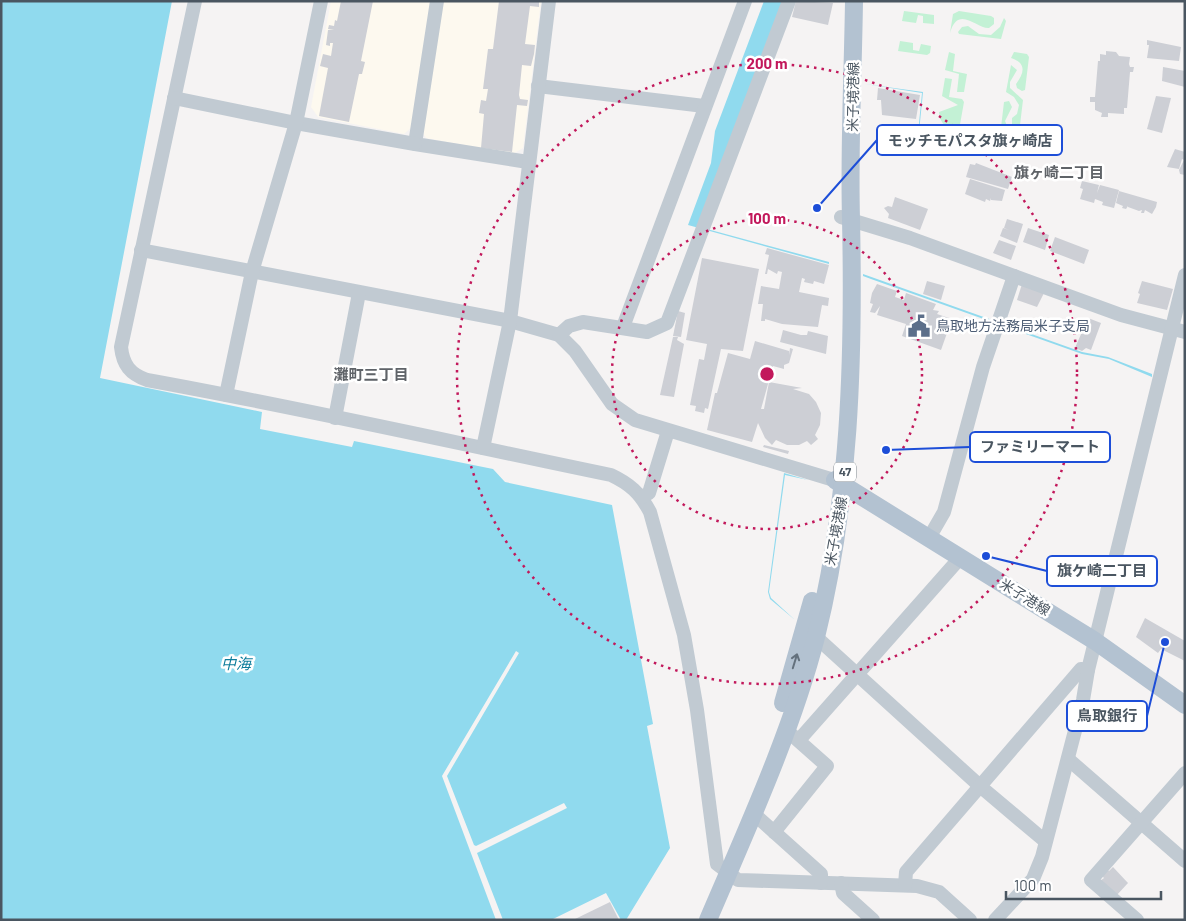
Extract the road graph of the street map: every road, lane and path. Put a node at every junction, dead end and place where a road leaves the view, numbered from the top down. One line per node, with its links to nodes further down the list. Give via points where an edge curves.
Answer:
1 (194, 1): 10 (street)
2 (321, 1): 12 (street)
3 (437, 1): 13 (street)
4 (549, 1): 9 (street)
5 (745, 1): 11 (street)
6 (789, 1): 22 (street, via 667,323 648,332)
7 (843, 1): 15 (main road, 米子境港線 / 47)
8 (854, 1): 15 (main road, 米子境港線 / 47)
9 (538, 86): 11 (street); 14 (street)
10 (174, 98): 12 (street); 16 (street)
11 (704, 106): 22 (street)
12 (296, 123): 13 (street); 17 (street)
13 (415, 144): 14 (street)
14 (528, 162): 21 (street)
15 (846, 218): 19 (street); 29 (main road, 米子境港線 / 47)
16 (141, 250): 17 (street); 25 (street, via 121,347 124,362 131,373 147,380)
17 (252, 272): 20 (street); 25 (street)
18 (1185, 275): 23 (street)
19 (1014, 276): 23 (street, via 1121,315); 31 (street, via 997,323 944,512)
20 (359, 293): 21 (street); 26 (street)
21 (510, 321): 24 (street); 28 (street)
22 (623, 327): 24 (street, via 583,322 569,326)
23 (1178, 331): 34 (street)
24 (559, 335): 27 (street, via 575,351 612,404 635,420)
25 (226, 395): 26 (street)
26 (335, 418): 28 (street)
27 (668, 431): 29 (street); 30 (street, via 649,493)
28 (483, 448): 30 (street, via 611,475 628,483)
29 (839, 482): 31 (main road, 米子港線); 33 (main road, 米子境港線 / 47); 47 (main road, 米子境港線 / 47, one-way to 29, via 775,728 804,632)
30 (642, 497): 47 (street, via 650,512 684,635 716,864)
31 (929, 538): 32 (main road, 米子港線)
32 (960, 558): 34 (main road, 米子港線); 36 (street)
33 (816, 637): 36 (street); 38 (main road, 米子境港線 / 47)
34 (1095, 641): 35 (street); 37 (main road, 米子港線)
35 (1088, 670): 39 (street, via 1084,700); 41 (street, via 1081,669)
36 (858, 675): 38 (street); 41 (street)
37 (1184, 704)
38 (792, 736): 42 (main road, 米子境港線 / 47); 44 (street, via 827,766)
39 (1068, 759): 43 (street); 45 (street)
40 (1185, 773): 43 (street)
41 (981, 786): 45 (street); 50 (street, via 906,872)
42 (753, 813): 44 (street); 47 (main road, 米子境港線 / 47)
43 (1140, 822): 46 (street); 56 (street, via 1091,880)
44 (774, 832): 48 (street, via 821,874)
45 (1045, 841): 55 (street, via 1032,879)
46 (1185, 861)
47 (725, 871): 48 (street, via 738,880); 51 (main road, 米子境港線 / 47); 52 (main road, 米子境港線 / 47)
48 (821, 883): 49 (street)
49 (840, 883): 50 (street); 53 (street, via 843,893)
50 (905, 885): 54 (street, via 939,892)
51 (698, 920)
52 (708, 920)
53 (873, 920)
54 (970, 920)
55 (995, 920)
56 (1137, 920)

